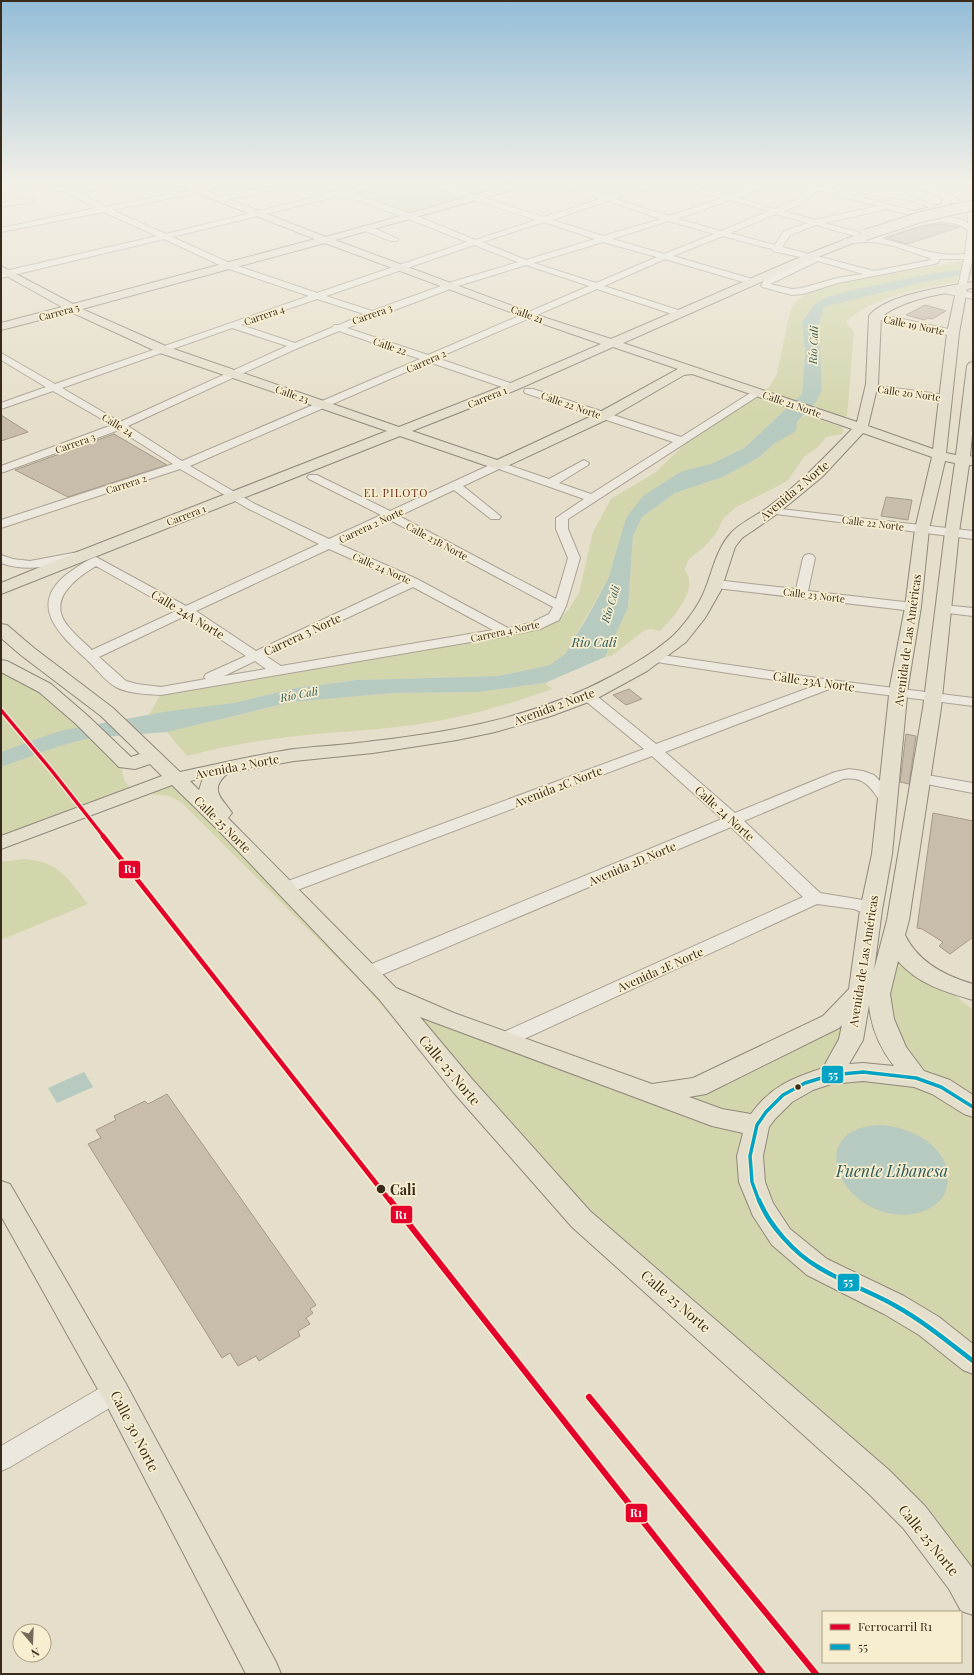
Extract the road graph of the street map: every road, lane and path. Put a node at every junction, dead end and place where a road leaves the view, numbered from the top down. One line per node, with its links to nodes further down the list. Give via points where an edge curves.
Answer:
1 (62, 259): 18 (street)
2 (214, 259): 16 (street)
3 (254, 259): 16 (main road, Carrera 5)
4 (378, 259): 17 (main road, Calle 21)
5 (423, 259): 17 (street, Carrera 4)
6 (517, 259): 15 (street)
7 (534, 259): 15 (street, Carrera 3)
8 (661, 259): 23 (street, Carrera 2)
9 (668, 259): 20 (street)
10 (810, 259): 20 (main road, Carrera 1)
11 (811, 259): 19 (street, Carrera 1, via 768,281 765,285 792,292 803,291)
12 (817, 259): 19 (street)
13 (935, 259): 19 (street, via 930,263)
14 (967, 259): 22 (street, Avenida de Las Américas)
15 (524, 262): 21 (street, Carrera 3); 23 (street)
16 (229, 266): 24 (street); 26 (main road, Carrera 5)
17 (399, 267): 21 (main road, Calle 21); 24 (street, Carrera 4)
18 (3, 272): 26 (main road, Calle 23)
19 (874, 274)
20 (753, 282): 28 (main road, Carrera 1)
21 (451, 286): 27 (street, Carrera 3); 29 (main road, Calle 21)
22 (965, 286): 25 (street); 30 (main road, via 904,302 884,309); 34 (main road, Avenida de Las Américas)
23 (596, 287): 28 (street); 29 (street, Carrera 2)
24 (318, 296): 27 (street); 31 (street, Carrera 4)
25 (973, 296)
26 (72, 308): 33 (main road, Carrera 5); 37 (main road, Calle 23)
27 (372, 314): 32 (street, Carrera 3)
28 (681, 314): 35 (main road, Carrera 1)
29 (530, 316): 35 (main road, Calle 21); 39 (street, Carrera 2)
30 (875, 316): 34 (street, Calle 19 Norte); 45 (main road, Avenida 2 Norte)
31 (234, 326): 36 (street); 37 (street, Carrera 4)
32 (338, 327): 36 (street, Carrera 3); 39 (street, Calle 22)
33 (1, 328)
34 (953, 333): 48 (main road, Avenida de Las Américas)
35 (612, 343): 41 (main road, Calle 21 Norte); 44 (main road, Carrera 1)
36 (295, 346): 42 (street, Carrera 3)
37 (164, 350): 42 (main road, Calle 23); 43 (street, Carrera 4)
38 (1, 356): 43 (street, Calle 24)
39 (429, 360): 44 (street, Calle 22); 50 (street, Carrera 2)
40 (973, 366): 49 (main road, Avenida de Las Américas)
41 (684, 369): 47 (main road, Calle 21 Norte); 52 (main road, Carrera 2 Norte)
42 (235, 374): 50 (main road, Calle 23); 53 (street, Carrera 3)
43 (52, 387): 51 (street, Carrera 4); 53 (street, Calle 24)
44 (512, 387): 55 (main road, Carrera 1)
45 (872, 388): 48 (street, Calle 20 Norte); 54 (main road, Avenida 2 Norte)
46 (529, 391): 52 (street, Calle 22 Norte)
47 (759, 392): 54 (main road, Calle 21 Norte); 56 (street, Carrera 4 Norte)
48 (946, 398): 57 (main road, Avenida de Las Américas)
49 (971, 400): 58 (main road, Avenida de Las Américas)
50 (324, 405): 55 (main road, Calle 23); 60 (street, Carrera 2)
51 (1, 406)
52 (603, 416): 56 (street, Calle 22 Norte); 61 (main road, Carrera 2 Norte)
53 (120, 426): 60 (street, Calle 24); 62 (street, Carrera 3)
54 (861, 428): 57 (main road, Calle 21 Norte); 68 (main road, Avenida 2 Norte, via 817,474)
55 (400, 431): 61 (main road, Calle 23); 66 (main road, Carrera 1)
56 (681, 441): 67 (street, Carrera 4 Norte)
57 (939, 456): 58 (main road, Calle 21 Norte); 72 (main road, Avenida de Las Américas)
58 (968, 460): 73 (main road, Avenida de Las Américas)
59 (584, 463): 64 (street)
60 (182, 465): 66 (street, Calle 24); 71 (street, Carrera 2)
61 (498, 465): 64 (street, Calle 23); 65 (street, Carrera 2 Norte)
62 (1, 470)
63 (313, 477): 69 (street, Calle 23B Norte)
64 (550, 484): 67 (street, Calle 23)
65 (455, 485): 69 (street, Carrera 2 Norte); 70 (street)
66 (234, 496): 75 (street, Calle 24 Norte); 76 (main road, Carrera 1)
67 (591, 498): 85 (street, Carrera 4 Norte, via 562,518 562,529 574,558)
68 (772, 511): 72 (street, Calle 22 Norte); 82 (main road, Avenida 2 Norte, via 737,535 728,547)
69 (390, 516): 75 (street, Carrera 2 Norte); 85 (street, Calle 23B Norte)
70 (495, 517)
71 (1, 524)
72 (922, 528): 73 (street, Calle 22 Norte); 86 (main road, Avenida de Las Américas)
73 (952, 532): 74 (street, Calle 22 Norte); 87 (main road, Avenida de Las Américas)
74 (973, 535)
75 (329, 544): 81 (street, Calle 24 Norte); 88 (street, Carrera 2 Norte)
76 (89, 558): 78 (street, via 32,564); 80 (main road, Carrera 1); 88 (street, Calle 24A Norte); 92 (street, Carrera 1, via 58,591 53,609 61,627)
77 (809, 558): 84 (street)
78 (1, 559)
79 (1, 577): 80 (main road)
80 (29, 577): 83 (main road, Carrera 1)
81 (413, 582): 91 (street, Calle 24 Norte); 93 (street, Carrera 3 Norte)
82 (716, 584): 84 (street, Calle 23 Norte); 94 (main road, Avenida 2 Norte, via 697,618 680,638)
83 (1, 589)
84 (801, 594): 86 (street, Calle 23 Norte)
85 (560, 606): 91 (street, Carrera 4 Norte, via 554,617 534,626)
86 (913, 607): 99 (main road, Avenida de Las Américas)
87 (944, 609): 89 (street); 101 (main road, Avenida de Las Américas)
88 (186, 611): 92 (street, Carrera 2 Norte); 93 (street, Calle 24A Norte)
89 (973, 612)
90 (1, 629): 104 (main road, Calle 25 Norte, via 107,712)
91 (506, 632): 96 (street, Carrera 4 Norte)
92 (90, 656): 98 (street, via 121,684 161,691)
93 (255, 656): 96 (street, Calle 24A Norte); 98 (street, Carrera 3 Norte)
94 (655, 658): 97 (street, Calle 23A Norte); 100 (main road, Avenida 2 Norte)
95 (1, 665): 104 (main road, via 45,688 126,763 135,763)
96 (279, 671): 98 (street, Carrera 4 Norte)
97 (831, 684): 99 (street, Calle 23A Norte); 103 (street, Avenida 2C Norte)
98 (191, 686)
99 (899, 692): 101 (street, Calle 23A Norte); 109 (main road, Avenida de Las Américas)
100 (588, 696): 103 (street, Calle 24 Norte); 105 (main road, Avenida 2 Norte, via 538,714 457,735 373,748 294,755)
101 (933, 696): 102 (street, Calle 23A Norte); 107 (main road, Avenida de Las Américas)
102 (973, 702)
103 (654, 750): 110 (street, Calle 24 Norte); 113 (street, Avenida 2C Norte)
104 (151, 754): 106 (main road, Calle 25 Norte)
105 (222, 768): 106 (main road, Avenida 2 Norte); 111 (main road, via 213,774 209,788 210,797 221,812)
106 (176, 778): 111 (main road, Calle 25 Norte); 112 (main road, Avenida 2 Norte)
107 (921, 779): 108 (street); 116 (main road, Avenida de Las Américas)
108 (973, 788)
109 (887, 801): 110 (street, Avenida 2D Norte, via 871,779 863,775 848,774 825,781); 115 (main road, Avenida de Las Américas, via 882,854)
110 (734, 821): 114 (street, Calle 24 Norte); 117 (street, Avenida 2D Norte)
111 (226, 826): 113 (main road, Calle 25 Norte)
112 (1, 843)
113 (286, 888): 117 (main road, Calle 25 Norte)
114 (815, 898): 115 (street, via 856,904); 121 (street, Avenida 2E Norte)
115 (871, 910): 118 (main road, Avenida de Las Américas)
116 (894, 935): 119 (main road, via 903,953 926,973 953,987); 123 (main road, Avenida de Las Américas, via 879,994 880,1007 896,1053)
117 (368, 973): 120 (main road, Calle 25 Norte)
118 (860, 992): 122 (main road, Avenida de Las Américas, via 851,1040); 124 (main road, via 830,1022 777,1049 697,1087)
119 (973, 992)
120 (387, 994): 121 (main road, Calle 25 Norte); 131 (main road, Calle 25 Norte, via 463,1086 581,1219 878,1481 914,1518 960,1578)
121 (504, 1040): 124 (main road, Calle 25 Norte)
122 (831, 1075): 123 (main road, via 863,1072); 126 (main road, via 805,1083 783,1096)
123 (916, 1078): 125 (main road, via 941,1087)
124 (652, 1093): 126 (main road, Calle 25 Norte, via 721,1119)
125 (973, 1107)
126 (757, 1125): 128 (main road, via 750,1156 752,1182 762,1208 781,1237 817,1267 894,1305 929,1326)
127 (1, 1192): 129 (main road, Calle 30 Norte)
128 (973, 1361)
129 (115, 1392): 130 (street); 132 (main road, Calle 30 Norte)
130 (1, 1459)
131 (973, 1600)
132 (264, 1674)

